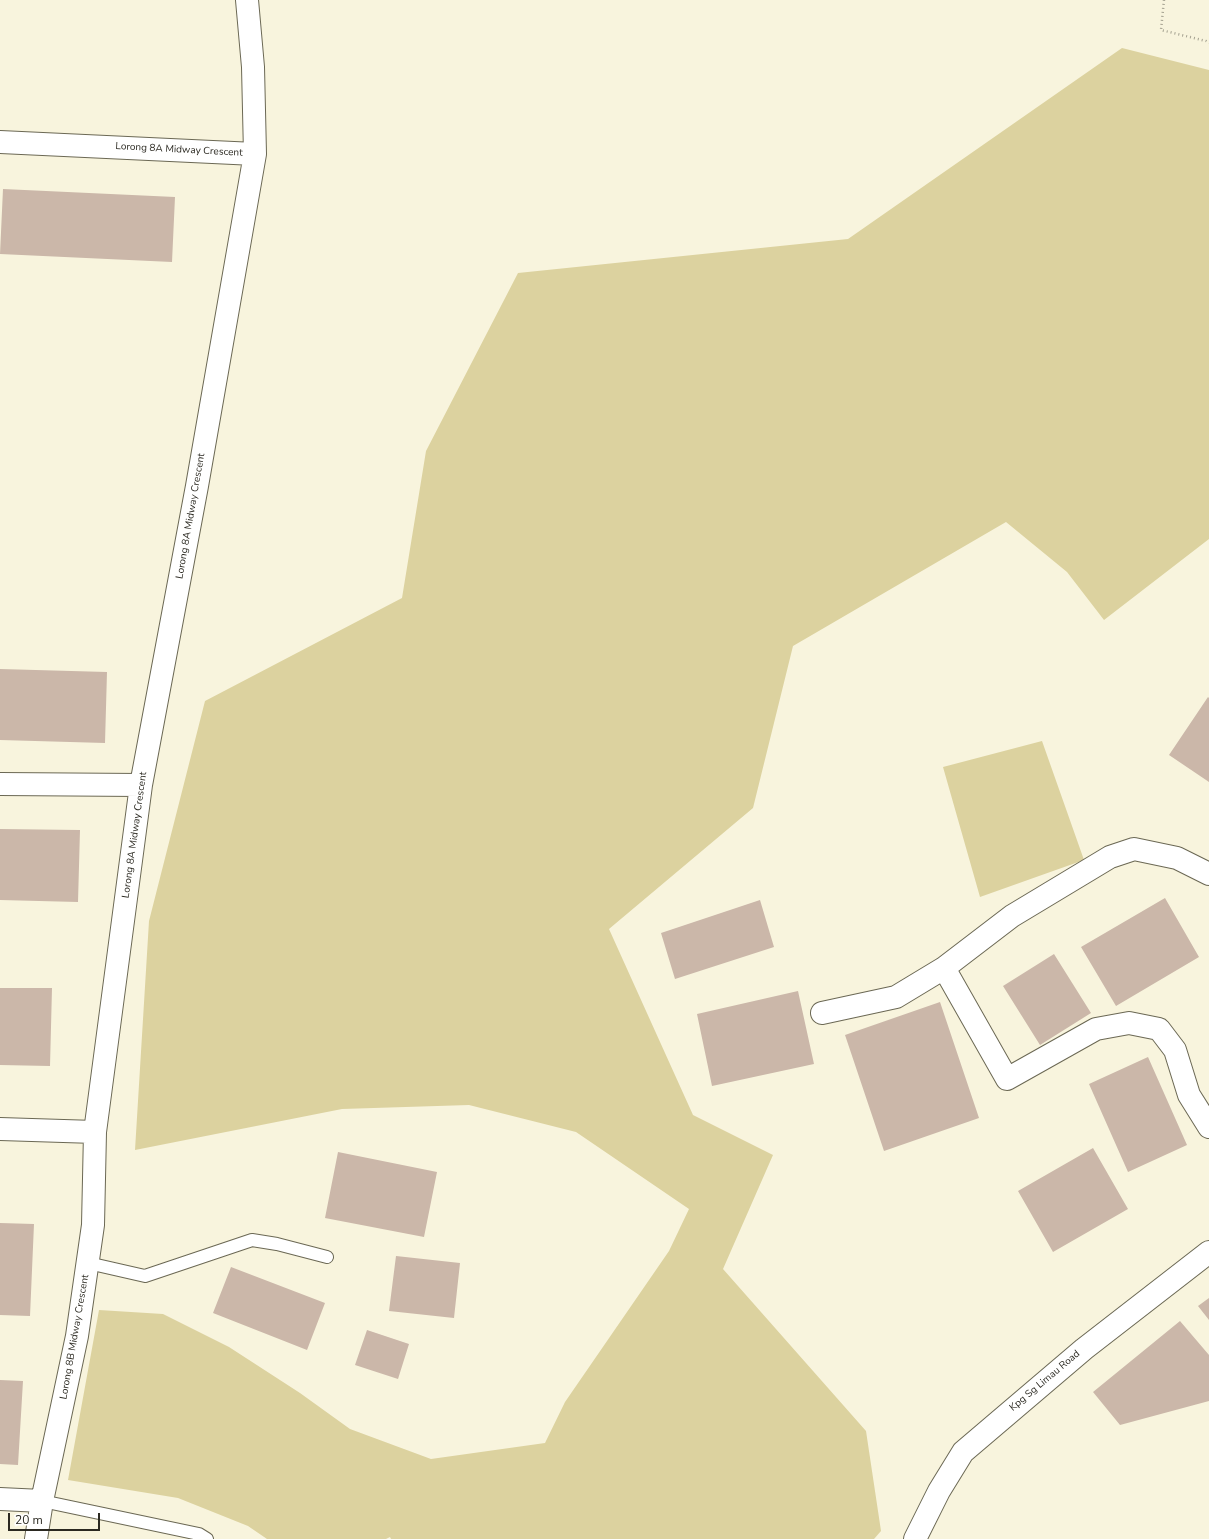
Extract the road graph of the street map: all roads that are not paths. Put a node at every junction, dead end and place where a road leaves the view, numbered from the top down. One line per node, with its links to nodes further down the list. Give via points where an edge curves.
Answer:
1 (247, 0): 3 (street, via 253,67)
2 (0, 142): 3 (street, Lorong 8A Midway Crescent)
3 (255, 154): 5 (street, Lorong 8A Midway Crescent)
4 (0, 784): 5 (street)
5 (141, 785): 11 (street, Lorong 8A Midway Crescent)
6 (1209, 874): 7 (street, via 1177,858 1134,849 1110,857 1012,916)
7 (944, 968): 8 (street, via 896,997); 9 (street, via 1007,1078 1096,1029 1129,1023 1159,1029 1175,1050 1189,1095)
8 (822, 1013)
9 (1209, 1127)
10 (0, 1129): 11 (street)
11 (95, 1132): 14 (street, Lorong 8B Midway Crescent, via 94,1225)
12 (1209, 1252): 19 (street, Kpg Sg Limau Road, via 1084,1349 963,1452 939,1491)
13 (327, 1257): 14 (lane, via 252,1240 145,1276)
14 (88, 1263): 16 (street, Lorong 8B Midway Crescent, via 77,1336)
15 (0, 1499): 16 (street)
16 (42, 1501): 17 (street, Lorong 8B Midway Crescent); 18 (lane, via 199,1534)
17 (36, 1539)
18 (207, 1539)
19 (915, 1539)

